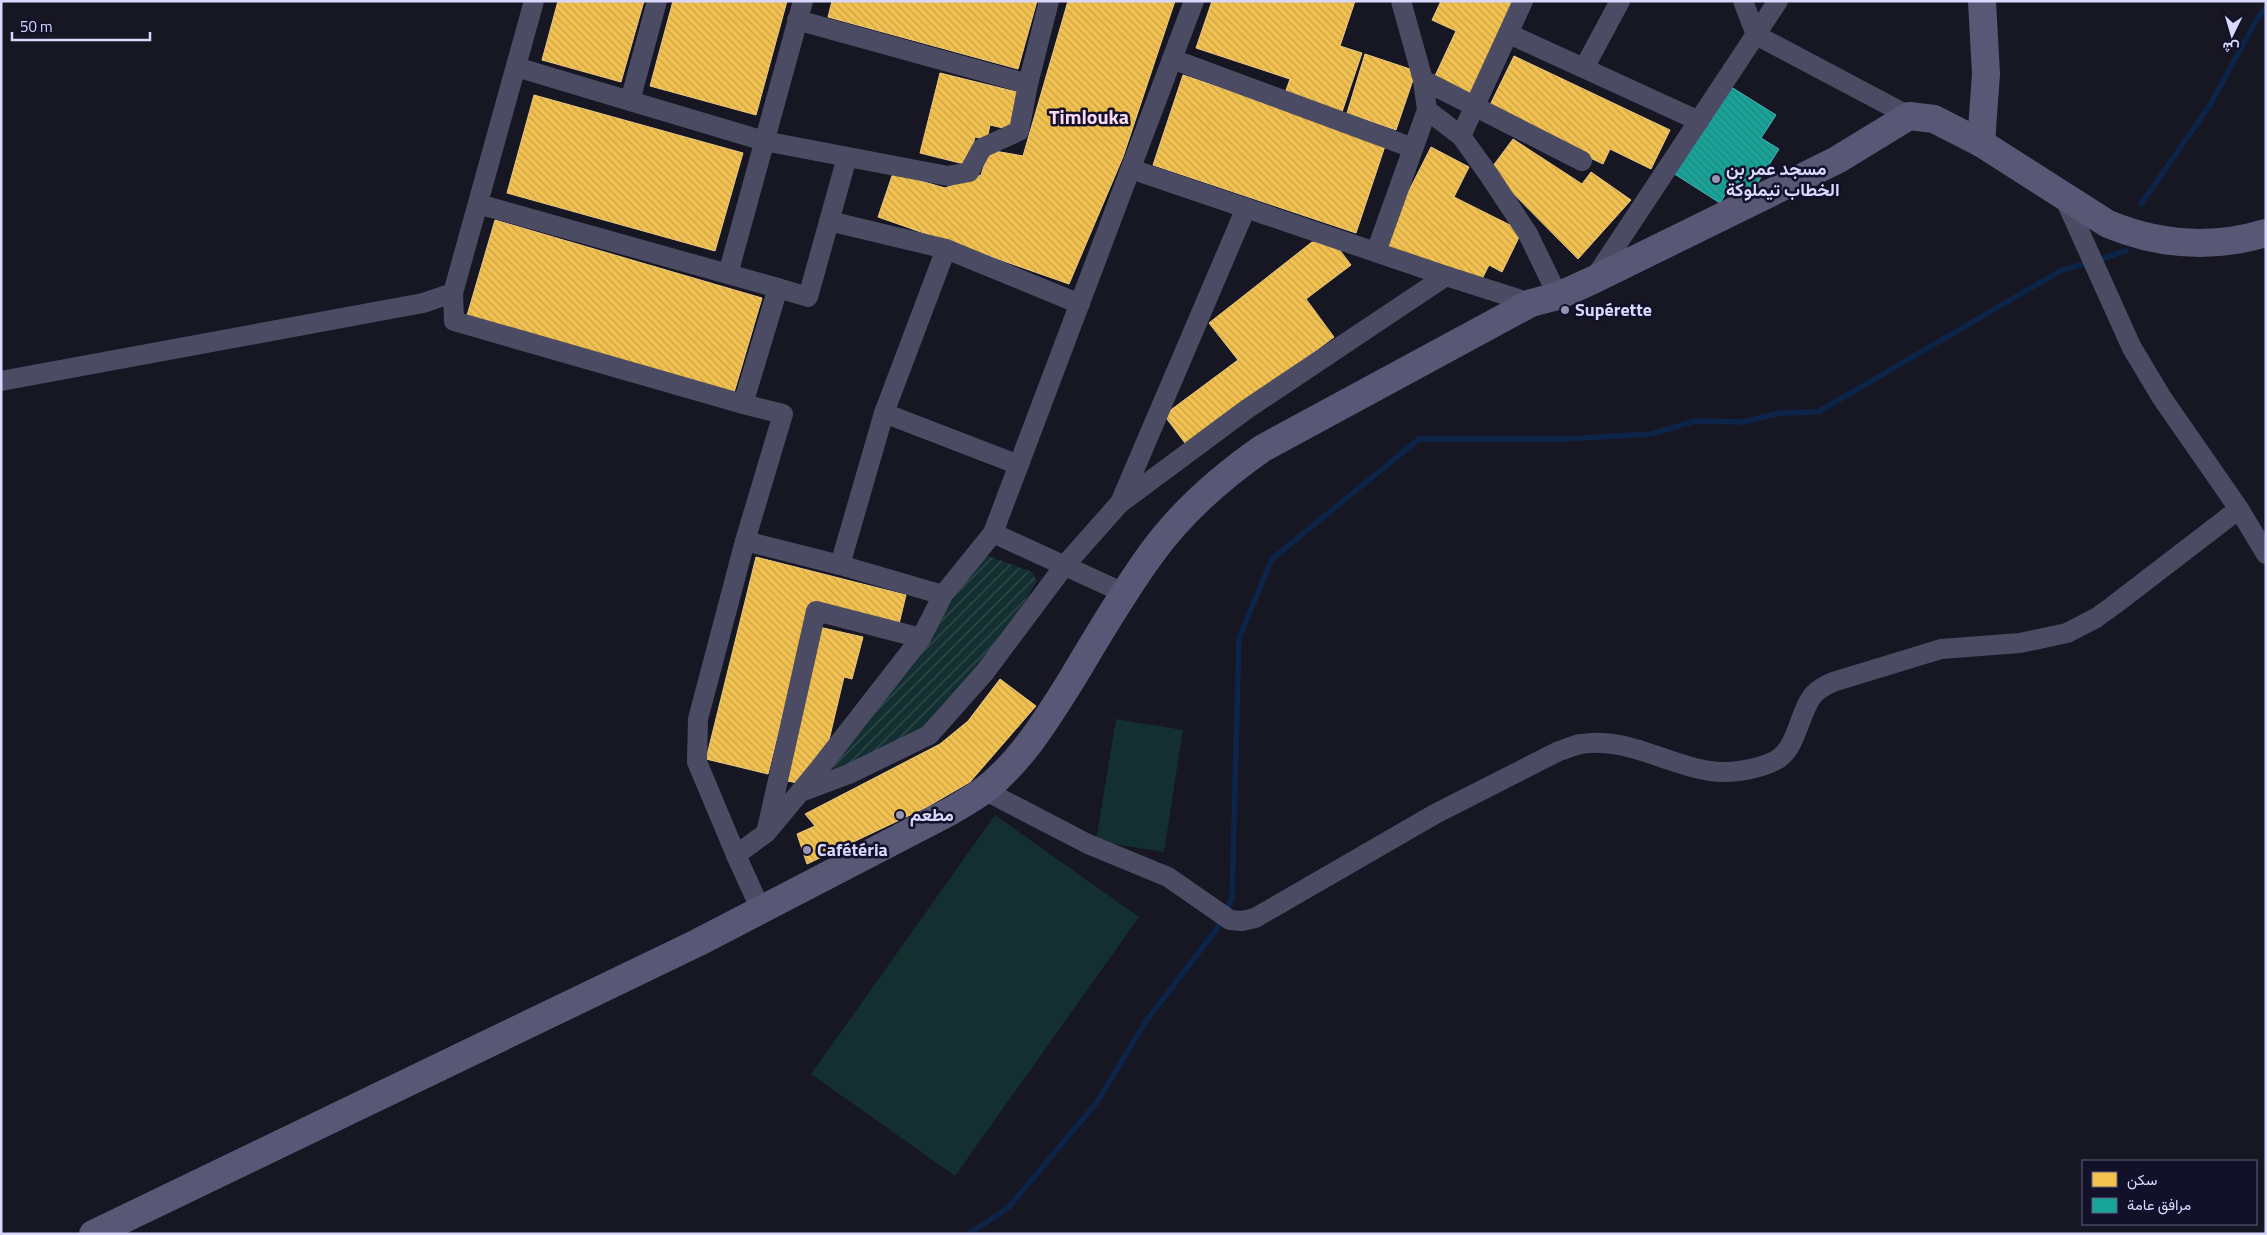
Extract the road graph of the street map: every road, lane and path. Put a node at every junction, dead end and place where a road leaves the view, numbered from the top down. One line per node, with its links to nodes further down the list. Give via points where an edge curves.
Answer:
1 (534, 1): 16 (street)
2 (657, 1): 20 (street)
3 (803, 1): 12 (street)
4 (1049, 1): 19 (street)
5 (1194, 1): 15 (street)
6 (1401, 1): 18 (street)
7 (1522, 1): 13 (street)
8 (1620, 1): 17 (street)
9 (1743, 1): 14 (street)
10 (1778, 1): 14 (street)
11 (1982, 1): 27 (street, via 1986,74)
12 (797, 20): 19 (street); 26 (street)
13 (1510, 34): 17 (street); 21 (street)
14 (1756, 35): 23 (street); 24 (street)
15 (1172, 59): 28 (street); 31 (street)
16 (516, 67): 20 (street); 33 (street)
17 (1584, 68): 24 (street)
18 (1423, 80): 21 (street); 22 (street)
19 (1028, 84): 29 (street, via 1019,131 982,148 969,172 948,176)
20 (630, 101): 26 (street)
21 (1474, 108): 25 (street); 30 (street)
22 (1428, 110): 25 (street); 28 (street)
23 (1909, 116): 27 (street, via 1934,119); 41 (street, via 1838,160)
24 (1699, 121): 41 (street)
25 (1461, 136): 44 (street, via 1528,234)
26 (764, 141): 29 (street); 39 (street)
27 (1982, 143): 32 (street)
28 (1413, 148): 38 (street)
29 (847, 156): 35 (street)
30 (1582, 161)
31 (1131, 169): 34 (street); 46 (street)
32 (2063, 195): 36 (street, via 2108,224 2165,241 2208,243); 52 (street, via 2132,348 2162,398)
33 (478, 204): 39 (street); 43 (street)
34 (1246, 208): 38 (street); 51 (street)
35 (829, 221): 37 (street); 42 (street, via 808,297)
36 (2266, 233)
37 (946, 249): 46 (street); 49 (street)
38 (1376, 252): 40 (street)
39 (728, 274): 42 (street)
40 (1446, 276): 45 (street); 51 (street, via 1247,409)
41 (1593, 280): 44 (street)
42 (778, 288): 48 (street)
43 (453, 293): 47 (street, via 423,303); 48 (street, via 454,322)
44 (1558, 296): 45 (street)
45 (1531, 303): 59 (street, via 1263,448 1236,466 1174,525)
46 (1080, 304): 50 (street)
47 (1, 381)
48 (743, 404): 54 (street, via 783,414)
49 (884, 413): 50 (street); 56 (street)
50 (1019, 465): 53 (street)
51 (1119, 504): 57 (street)
52 (2239, 509): 55 (street); 61 (street, via 2114,605 2068,633 2020,643 1941,649 1822,688 1813,696 1788,748 1771,763 1735,771 1710,771 1622,747 1579,744 1435,814 1255,918 1242,921 1230,920 1168,877 1088,844)
53 (993, 533): 57 (street); 58 (street)
54 (744, 541): 56 (street); 64 (street, via 698,719 697,762)
55 (2266, 554)
56 (840, 565): 58 (street)
57 (1065, 565): 59 (street); 62 (street, via 985,672 929,735 849,774)
58 (943, 594): 60 (street)
59 (1124, 594): 61 (street, via 1044,723 1010,765)
60 (921, 638): 62 (street); 63 (street, via 816,610)
61 (984, 790): 65 (street, via 951,811)
62 (798, 793): 63 (street)
63 (766, 833): 64 (street)
64 (736, 855): 65 (street)
65 (761, 910): 66 (street)
66 (93, 1234)

